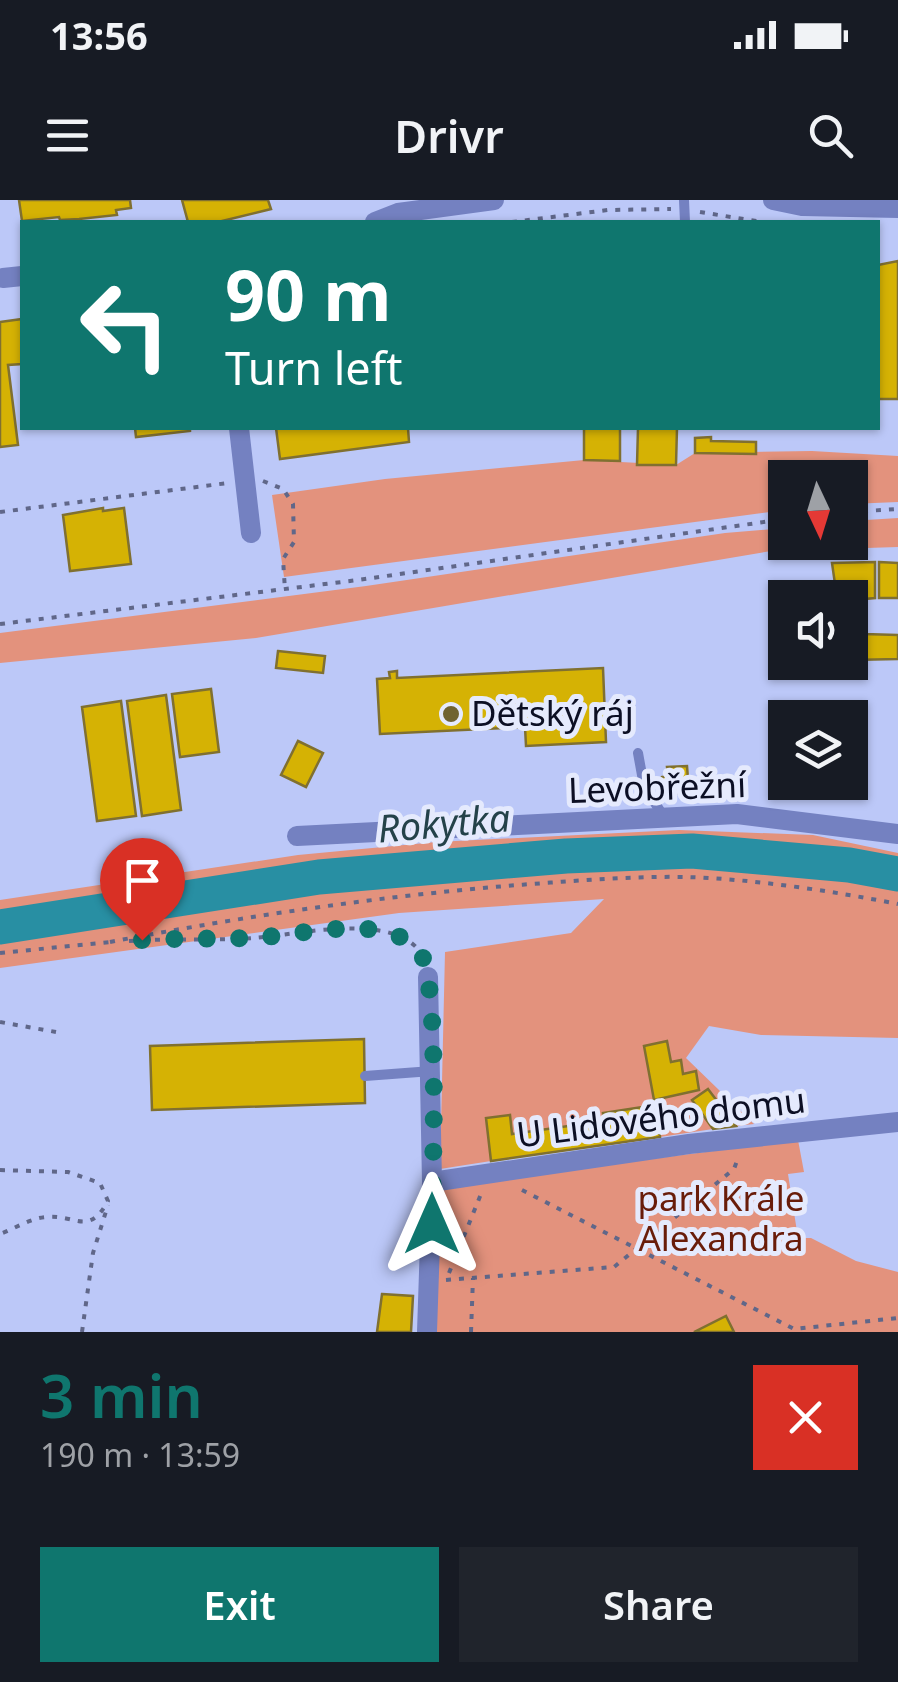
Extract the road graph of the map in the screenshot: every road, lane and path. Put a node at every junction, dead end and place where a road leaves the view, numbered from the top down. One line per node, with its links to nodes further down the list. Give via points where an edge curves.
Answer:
1 (494, 200): 4 (street)
2 (774, 200): 5 (street)
3 (684, 204): 7 (path); 8 (path)
4 (410, 206): 6 (street)
5 (898, 208)
6 (379, 220)
7 (528, 220)
8 (753, 220)
9 (239, 430): 10 (street)
10 (245, 480): 13 (path); 15 (street); 16 (path, via 269,482 292,504 294,542 283,559)
11 (898, 509): 12 (path)
12 (868, 511)
13 (0, 512)
14 (768, 521): 16 (path)
15 (251, 533)
16 (286, 590): 17 (path)
17 (0, 624)
18 (638, 752): 19 (lane, via 644,786)
19 (665, 818): 20 (street, Levobřežní, via 738,814); 21 (street, Levobřežní)
20 (898, 834)
21 (297, 836)
22 (898, 904): 23 (path, via 688,877 575,881 404,894)
23 (110, 942): 24 (path); 25 (path, via 368,929 404,938 422,953)
24 (0, 953)
25 (428, 977): 28 (street)
26 (0, 1022): 27 (path)
27 (56, 1032)
28 (432, 1071): 29 (lane); 34 (street)
29 (365, 1076)
30 (898, 1122): 31 (street, U Lidového domu)
31 (740, 1138): 33 (street, U Lidového domu); 38 (path, via 734,1169)
32 (0, 1170): 36 (path, via 68,1172 100,1184)
33 (489, 1173): 34 (street, U Lidového domu); 39 (path, via 447,1280)
34 (432, 1182): 42 (street)
35 (522, 1190): 38 (path)
36 (108, 1201): 37 (path, via 92,1221 45,1217); 41 (path)
37 (0, 1234)
38 (635, 1249): 39 (path, via 614,1267); 40 (path, via 794,1329)
39 (473, 1278): 43 (path)
40 (898, 1318)
41 (82, 1332)
42 (426, 1332)
43 (471, 1332)

